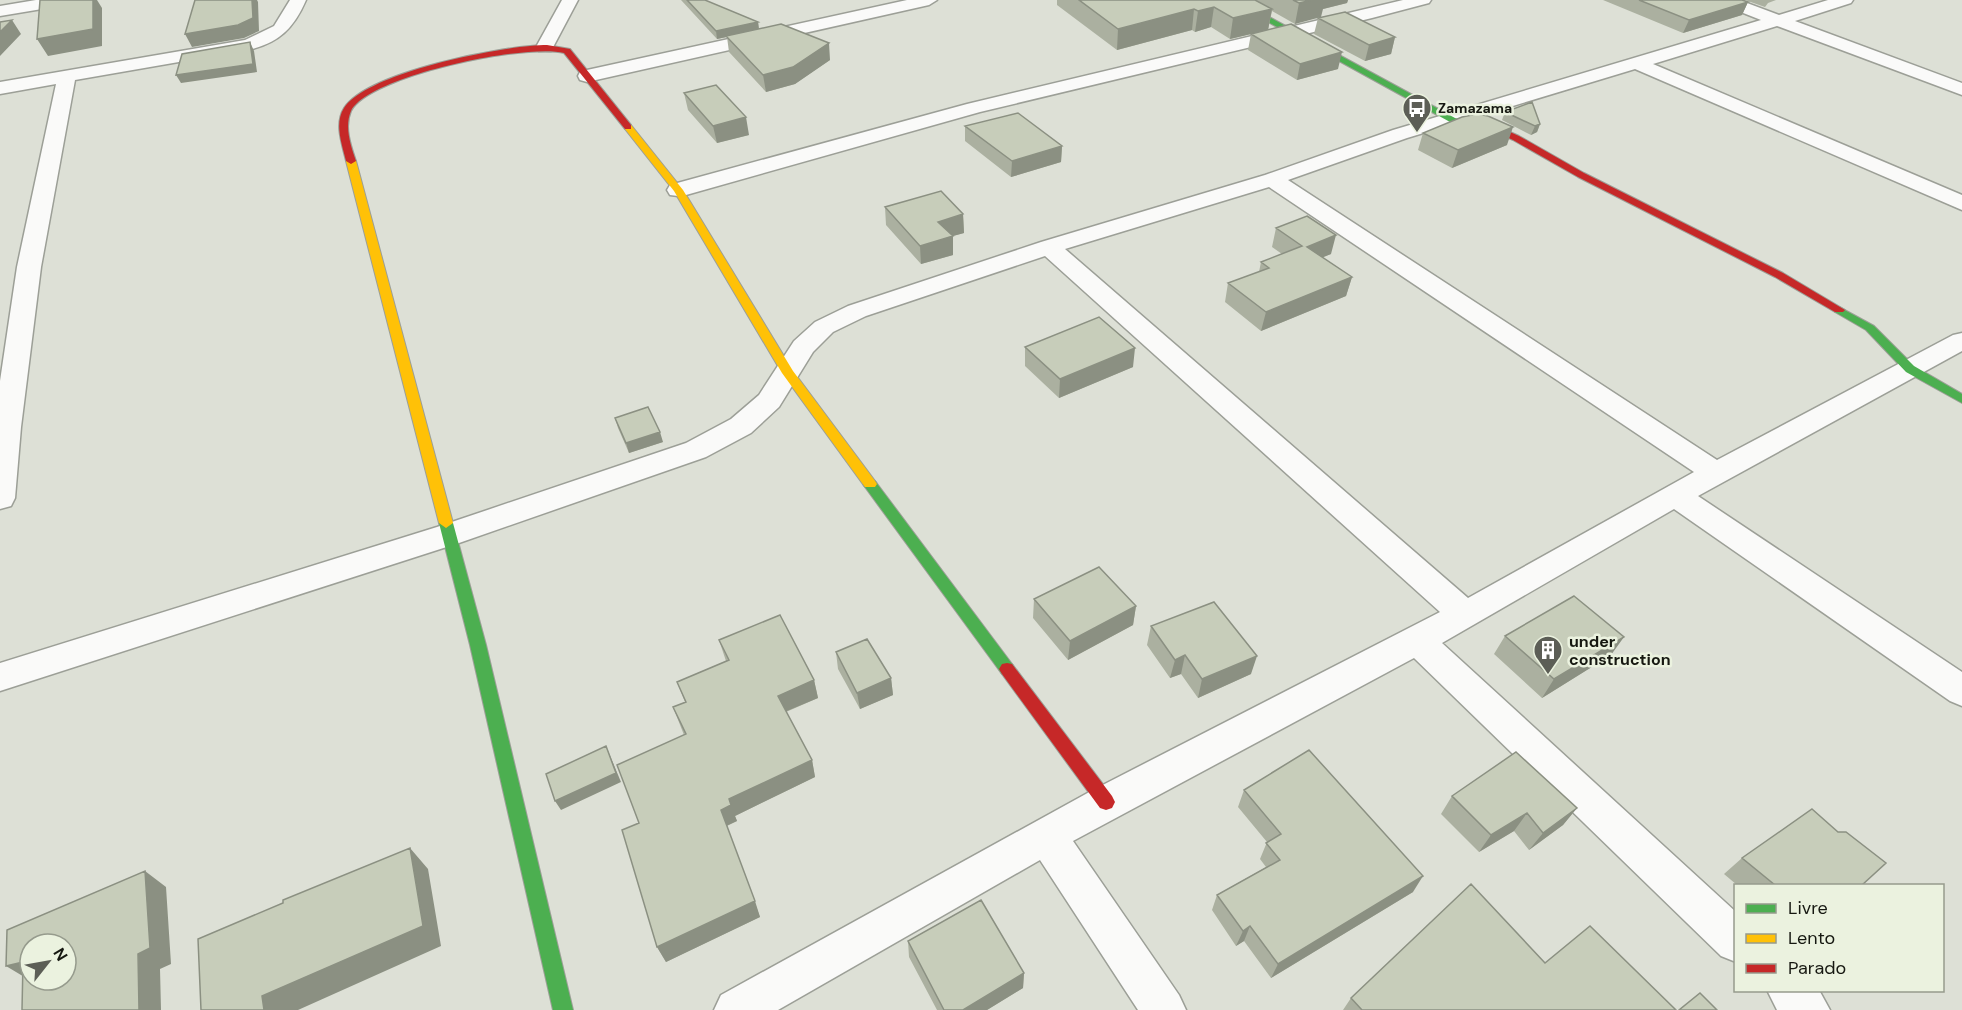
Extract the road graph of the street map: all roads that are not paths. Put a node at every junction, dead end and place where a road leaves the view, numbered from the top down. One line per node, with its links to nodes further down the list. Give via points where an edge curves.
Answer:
1 (66, 0): 9 (street)
2 (298, 0): 14 (street, via 285,28 264,40)
3 (570, 0): 12 (street)
4 (929, 0): 15 (street)
5 (1232, 0): 11 (street)
6 (1423, 0): 11 (street)
7 (1724, 0): 10 (street)
8 (1845, 0): 10 (street)
9 (0, 10)
10 (1777, 20): 13 (street); 17 (street)
11 (1296, 33): 18 (street); 20 (street, via 1017,96)
12 (545, 47): 15 (street, via 567,51); 31 (street, via 509,50 391,81 357,98 342,120)
13 (1636, 63): 18 (street); 21 (street)
14 (67, 76): 16 (street); 27 (street, via 29,267)
15 (587, 76): 20 (street)
16 (0, 88)
17 (1962, 89)
18 (1453, 120): 19 (street, via 1400,134); 24 (street, via 1487,125 1516,138 1779,275 1870,328)
19 (1272, 179): 22 (street); 28 (street)
20 (678, 190): 25 (street)
21 (1962, 203)
22 (1050, 247): 25 (street, via 857,311 824,327 803,347); 32 (street)
23 (1962, 341): 24 (street)
24 (1910, 369): 26 (street); 28 (street)
25 (788, 373): 31 (street, via 769,401 741,426 696,450); 36 (street)
26 (1962, 399)
27 (3, 429): 30 (street)
28 (1716, 473): 29 (street)
29 (1675, 495): 32 (street); 35 (street)
30 (0, 498)
31 (448, 535): 34 (street); 40 (street, via 478,645)
32 (1465, 615): 33 (street)
33 (1417, 640): 36 (street); 38 (street)
34 (0, 677)
35 (1962, 691)
36 (1106, 802): 37 (street)
37 (1046, 834): 41 (street); 42 (street)
38 (1734, 939)
39 (1790, 992): 43 (street)
40 (563, 1010)
41 (736, 1010)
42 (1164, 1010)
43 (1808, 1010)

